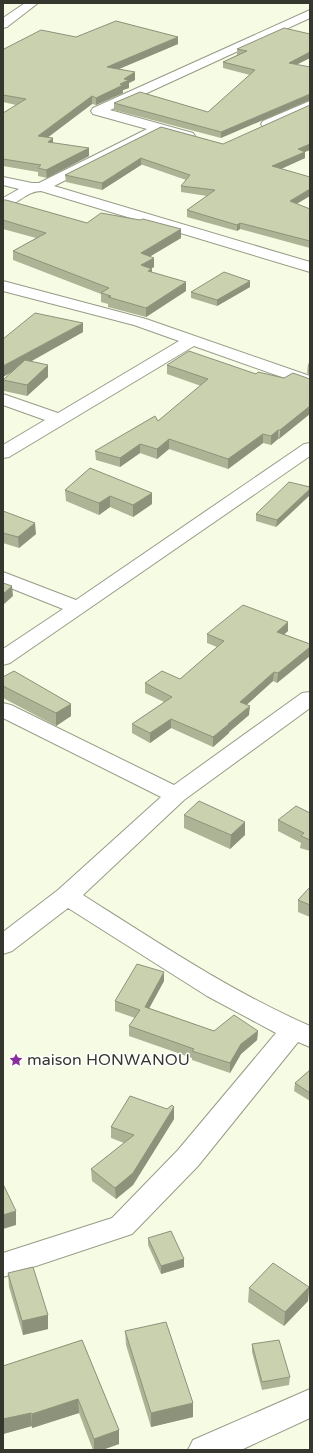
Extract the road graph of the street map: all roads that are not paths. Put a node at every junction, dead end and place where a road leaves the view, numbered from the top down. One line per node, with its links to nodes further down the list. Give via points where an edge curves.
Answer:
1 (32, 3): 3 (street)
2 (307, 19): 5 (street, via 98,110)
3 (3, 24)
4 (310, 105): 6 (street)
5 (159, 128): 7 (street); 9 (street)
6 (256, 130)
7 (201, 140)
8 (3, 180): 9 (street)
9 (37, 187): 10 (street); 11 (street)
10 (3, 204)
11 (310, 267)
12 (3, 286): 13 (street, via 140,322)
13 (191, 341): 14 (street); 16 (street)
14 (310, 382)
15 (3, 399): 16 (street)
16 (58, 419): 18 (street)
17 (310, 448): 20 (street)
18 (3, 453)
19 (3, 578): 20 (street)
20 (79, 608): 21 (street)
21 (3, 659)
22 (310, 698): 24 (street)
23 (3, 710): 24 (street)
24 (176, 795): 25 (street)
25 (67, 896): 26 (street); 27 (street, via 208,986)
26 (3, 944)
27 (302, 1033): 28 (street, via 122,1226)
28 (3, 1265)
29 (310, 1403): 30 (street)
30 (204, 1450)

